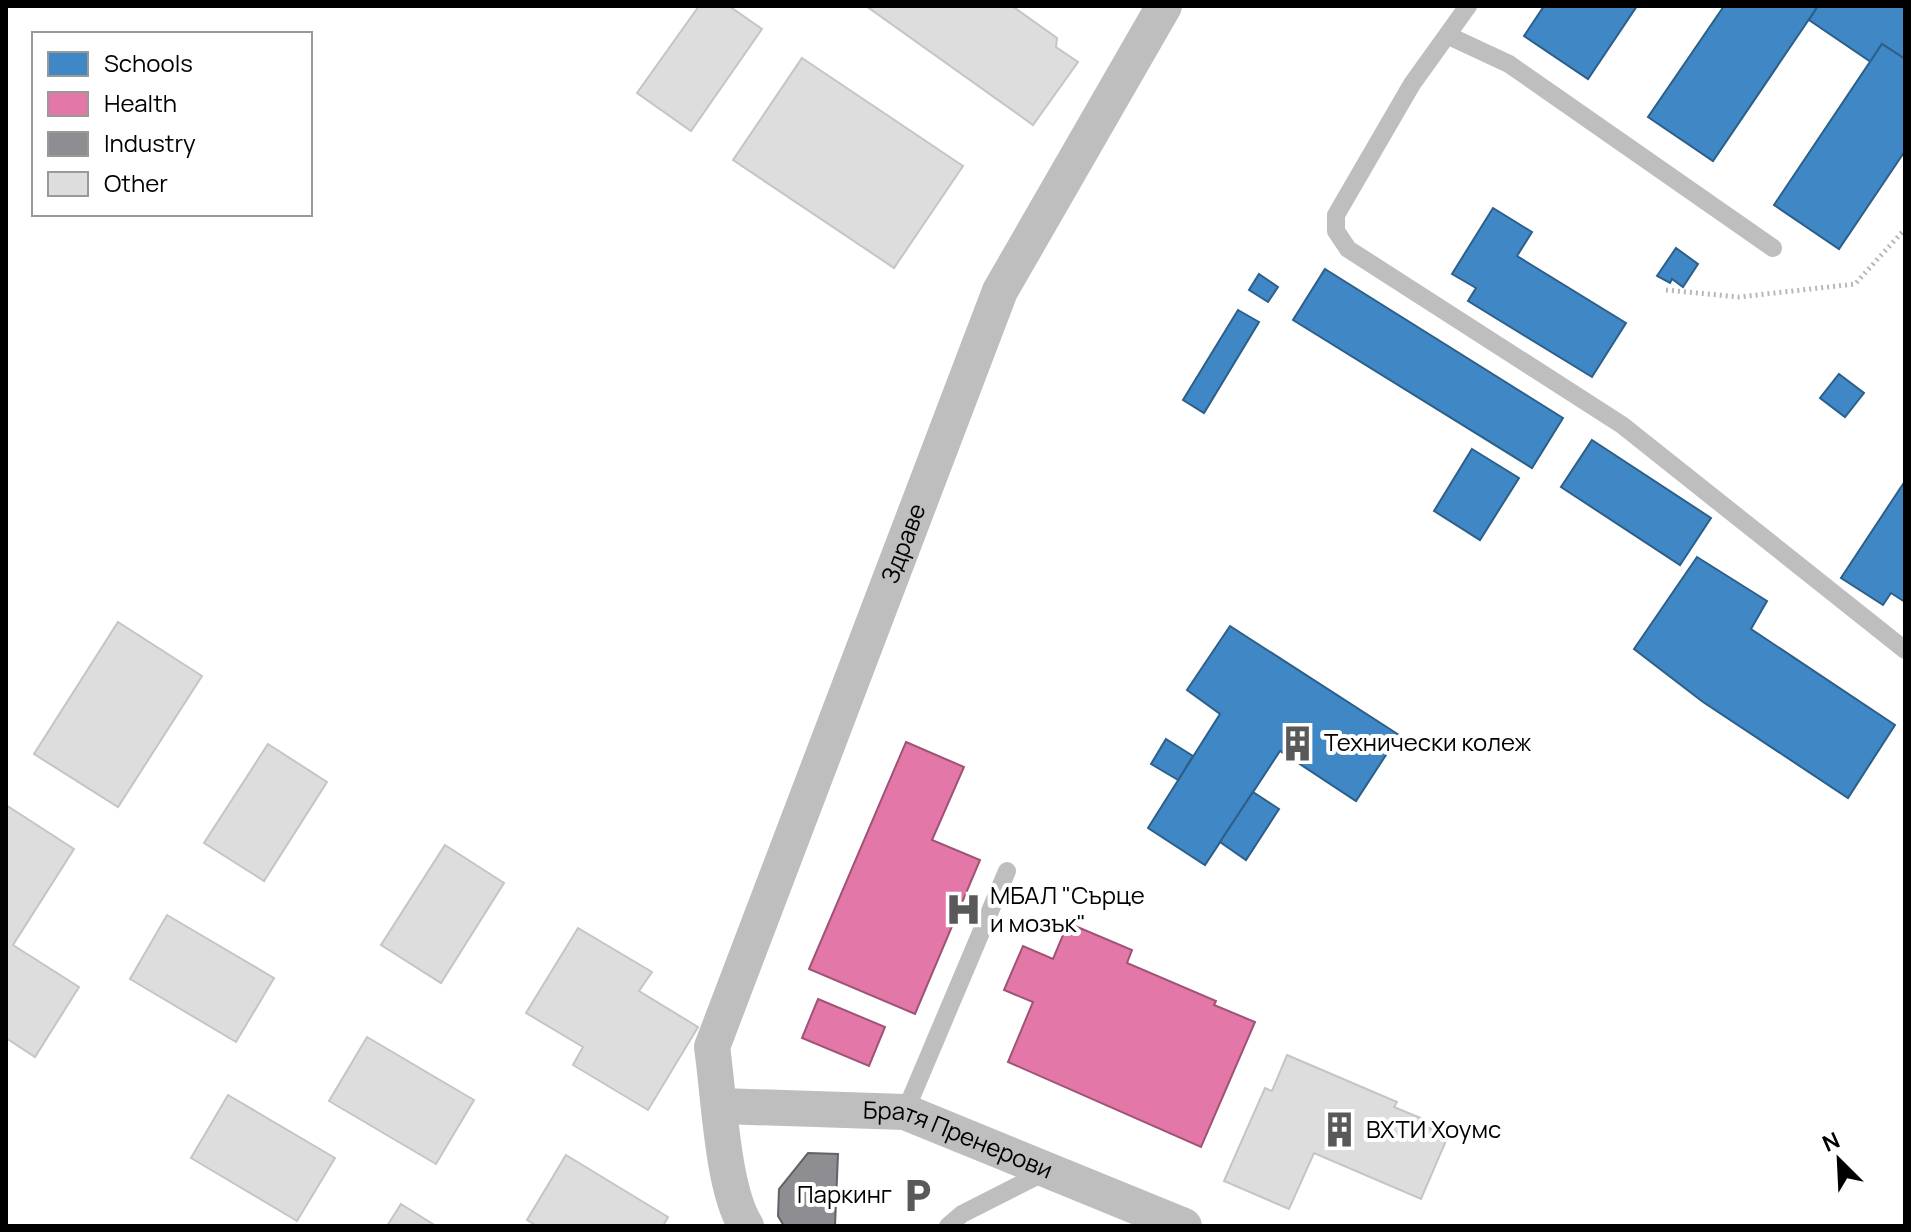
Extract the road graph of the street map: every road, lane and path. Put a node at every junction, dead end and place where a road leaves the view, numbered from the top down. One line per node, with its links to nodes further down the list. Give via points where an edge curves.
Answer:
1 (1164, 6): 9 (street, Здраве, via 1000,291 712,1047)
2 (1468, 6): 3 (lane)
3 (1449, 36): 5 (lane, via 1509,64); 7 (lane, via 1412,84 1336,215 1336,231 1348,249 1622,425)
4 (1905, 229): 6 (path, via 1855,284 1739,297)
5 (1773, 248)
6 (1666, 290)
7 (1905, 650)
8 (1007, 871): 10 (lane)
9 (721, 1106): 10 (street, Братя Пренерови); 12 (street, Здраве, via 738,1214)
10 (905, 1112): 11 (street, Братя Пренерови)
11 (1048, 1170): 13 (lane); 14 (street, Братя Пренерови)
12 (746, 1226)
13 (948, 1226)
14 (1184, 1226)

